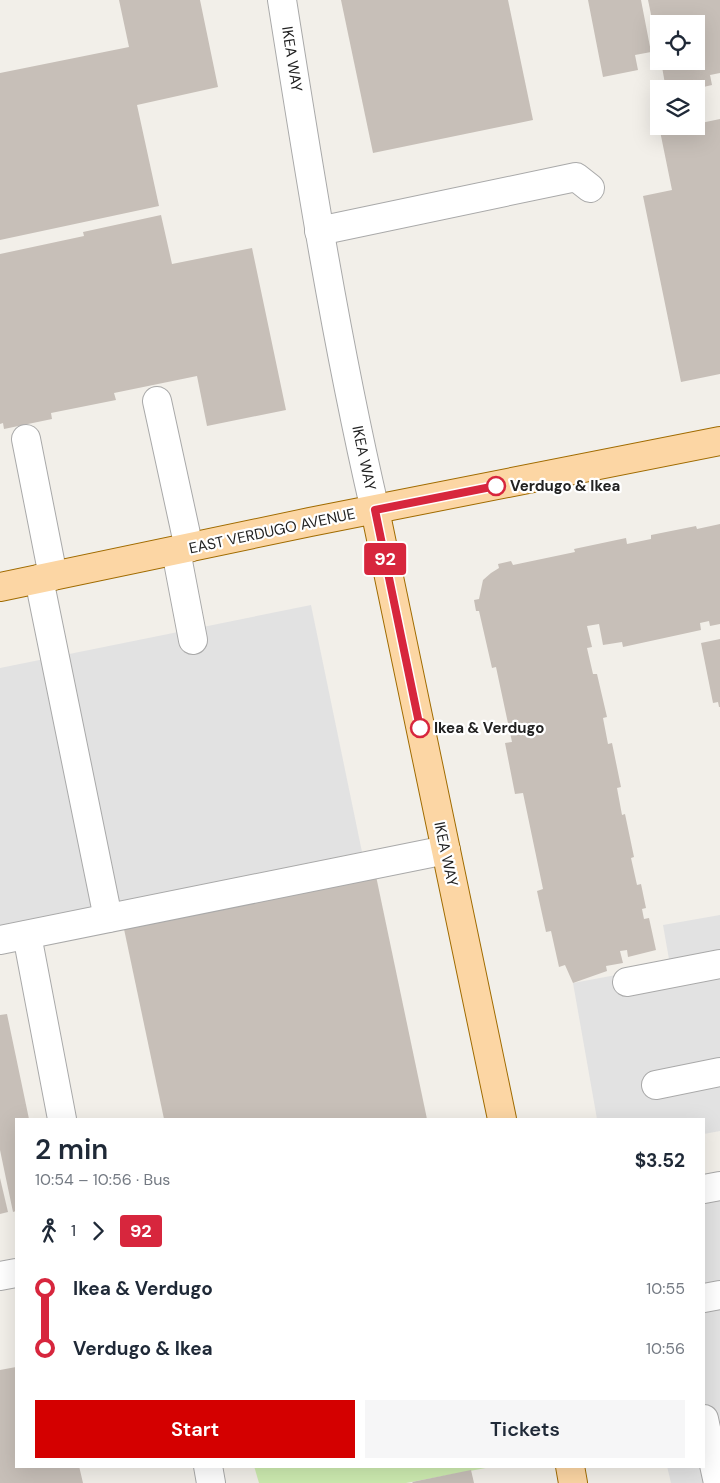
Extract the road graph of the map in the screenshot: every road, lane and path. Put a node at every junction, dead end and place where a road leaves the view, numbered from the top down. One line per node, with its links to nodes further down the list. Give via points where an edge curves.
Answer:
1 (282, 0): 3 (street, IKEA WAY)
2 (590, 188): 3 (street, via 576,177)
3 (319, 230): 7 (street, IKEA WAY)
4 (157, 401): 8 (street)
5 (26, 439): 9 (street)
6 (720, 441): 7 (main road, EAST VERDUGO AVENUE)
7 (375, 510): 8 (main road, EAST VERDUGO AVENUE); 12 (main road, IKEA WAY)
8 (182, 550): 9 (main road, EAST VERDUGO AVENUE); 11 (street)
9 (46, 578): 10 (main road, EAST VERDUGO AVENUE); 13 (street)
10 (0, 587)
11 (193, 640)
12 (446, 850): 13 (street); 21 (main road, IKEA WAY)
13 (108, 918): 14 (street)
14 (27, 935): 15 (street); 20 (street)
15 (0, 940)
16 (720, 964): 17 (street)
17 (627, 982)
18 (720, 1072): 19 (street)
19 (656, 1085)
20 (62, 1118)
21 (502, 1118)
22 (720, 1186): 23 (street)
23 (705, 1190)
24 (15, 1273): 25 (street)
25 (0, 1276)
26 (720, 1295): 27 (street)
27 (705, 1298)
28 (705, 1424): 33 (street)
29 (208, 1468): 31 (street)
30 (570, 1468): 32 (main road)
31 (211, 1483)
32 (573, 1483)
33 (718, 1483)

